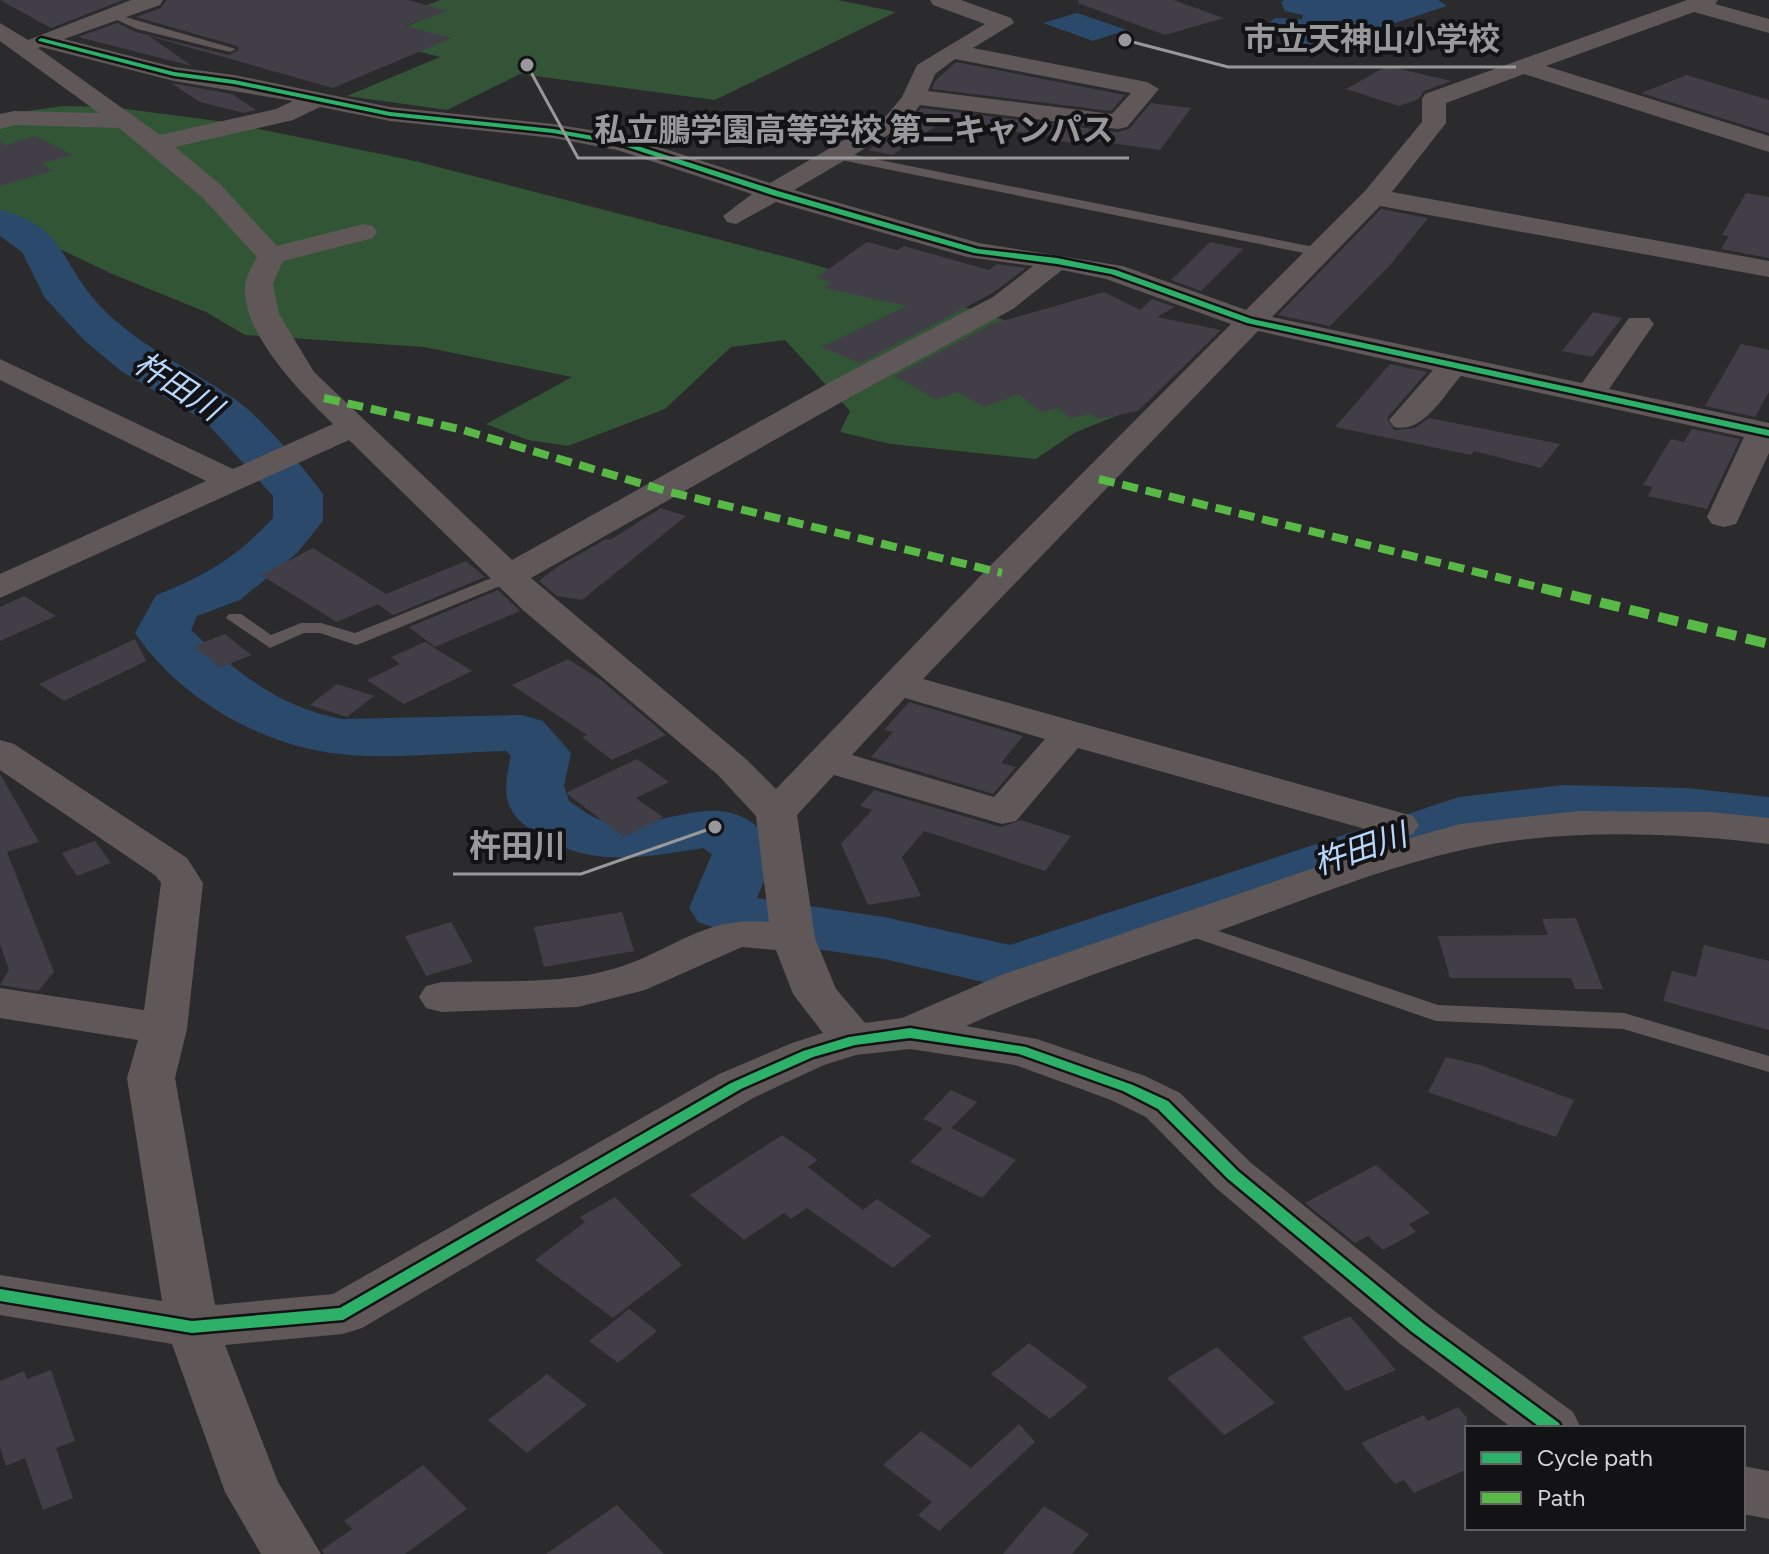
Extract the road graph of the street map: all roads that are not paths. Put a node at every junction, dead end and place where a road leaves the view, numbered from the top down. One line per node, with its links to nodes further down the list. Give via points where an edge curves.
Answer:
1 (87, 0): 5 (street)
2 (152, 0): 5 (street)
3 (941, 0): 9 (street, via 1004,21)
4 (1700, 2): 6 (street); 10 (street)
5 (112, 14): 7 (street); 8 (lane, via 141,27)
6 (1769, 26)
7 (16, 42): 12 (street); 13 (street)
8 (230, 49)
9 (951, 51): 11 (street, via 925,70); 15 (street, via 1147,89)
10 (1525, 67): 17 (street); 21 (street, via 1434,99 1434,123)
11 (914, 97): 15 (street); 19 (street, via 896,120)
12 (317, 99): 16 (street, via 284,115); 20 (street, via 390,114 622,143)
13 (122, 121): 14 (street); 16 (street)
14 (0, 122)
15 (1118, 122): 18 (street)
16 (153, 144): 25 (street, via 246,222)
17 (1769, 144)
18 (1102, 145)
19 (835, 155): 20 (street); 24 (lane)
20 (775, 193): 22 (street); 26 (street, via 977,251)
21 (1374, 197): 24 (street); 27 (street)
22 (736, 216)
23 (363, 232): 25 (street)
24 (1319, 252): 28 (street)
25 (271, 256): 34 (street, via 259,284 264,314 302,377)
26 (1057, 261): 28 (street, via 1113,272); 38 (street, via 1003,303)
27 (1769, 269)
28 (1250, 321): 30 (street); 41 (street)
29 (1639, 324): 32 (street)
30 (1454, 365): 32 (street); 33 (street)
31 (0, 368): 36 (street)
32 (1590, 394): 35 (street)
33 (1405, 420)
34 (354, 426): 36 (street); 38 (street)
35 (1766, 432): 37 (street)
36 (257, 470): 39 (street)
37 (1724, 517)
38 (511, 575): 40 (lane, via 356,639 301,628 270,642); 45 (street, via 732,767)
39 (0, 587)
40 (235, 618)
41 (898, 684): 42 (street); 44 (street)
42 (1070, 734): 44 (street, via 1002,812); 46 (street)
43 (0, 752): 52 (street, via 172,867 182,883)
44 (826, 760): 45 (street)
45 (776, 813): 48 (street)
46 (1398, 825)
47 (1769, 831): 49 (street, via 1710,824 1579,823 1460,837)
48 (791, 927): 50 (street, via 707,943 629,980 578,992); 54 (street, via 816,994)
49 (1186, 927): 53 (street, via 1017,985); 55 (lane, via 1436,1013 1624,1021)
50 (442, 997)
51 (0, 1003): 52 (street)
52 (164, 1029): 57 (street, via 151,1078)
53 (910, 1033): 54 (street); 58 (street, via 1021,1050 1163,1105 1233,1175 1383,1300)
54 (854, 1040): 57 (street, via 736,1086 343,1314)
55 (1769, 1064)
56 (0, 1295): 57 (street)
57 (192, 1327): 61 (street, via 253,1492)
58 (1550, 1426)
59 (1745, 1490): 60 (street)
60 (1769, 1495)
61 (292, 1554)

